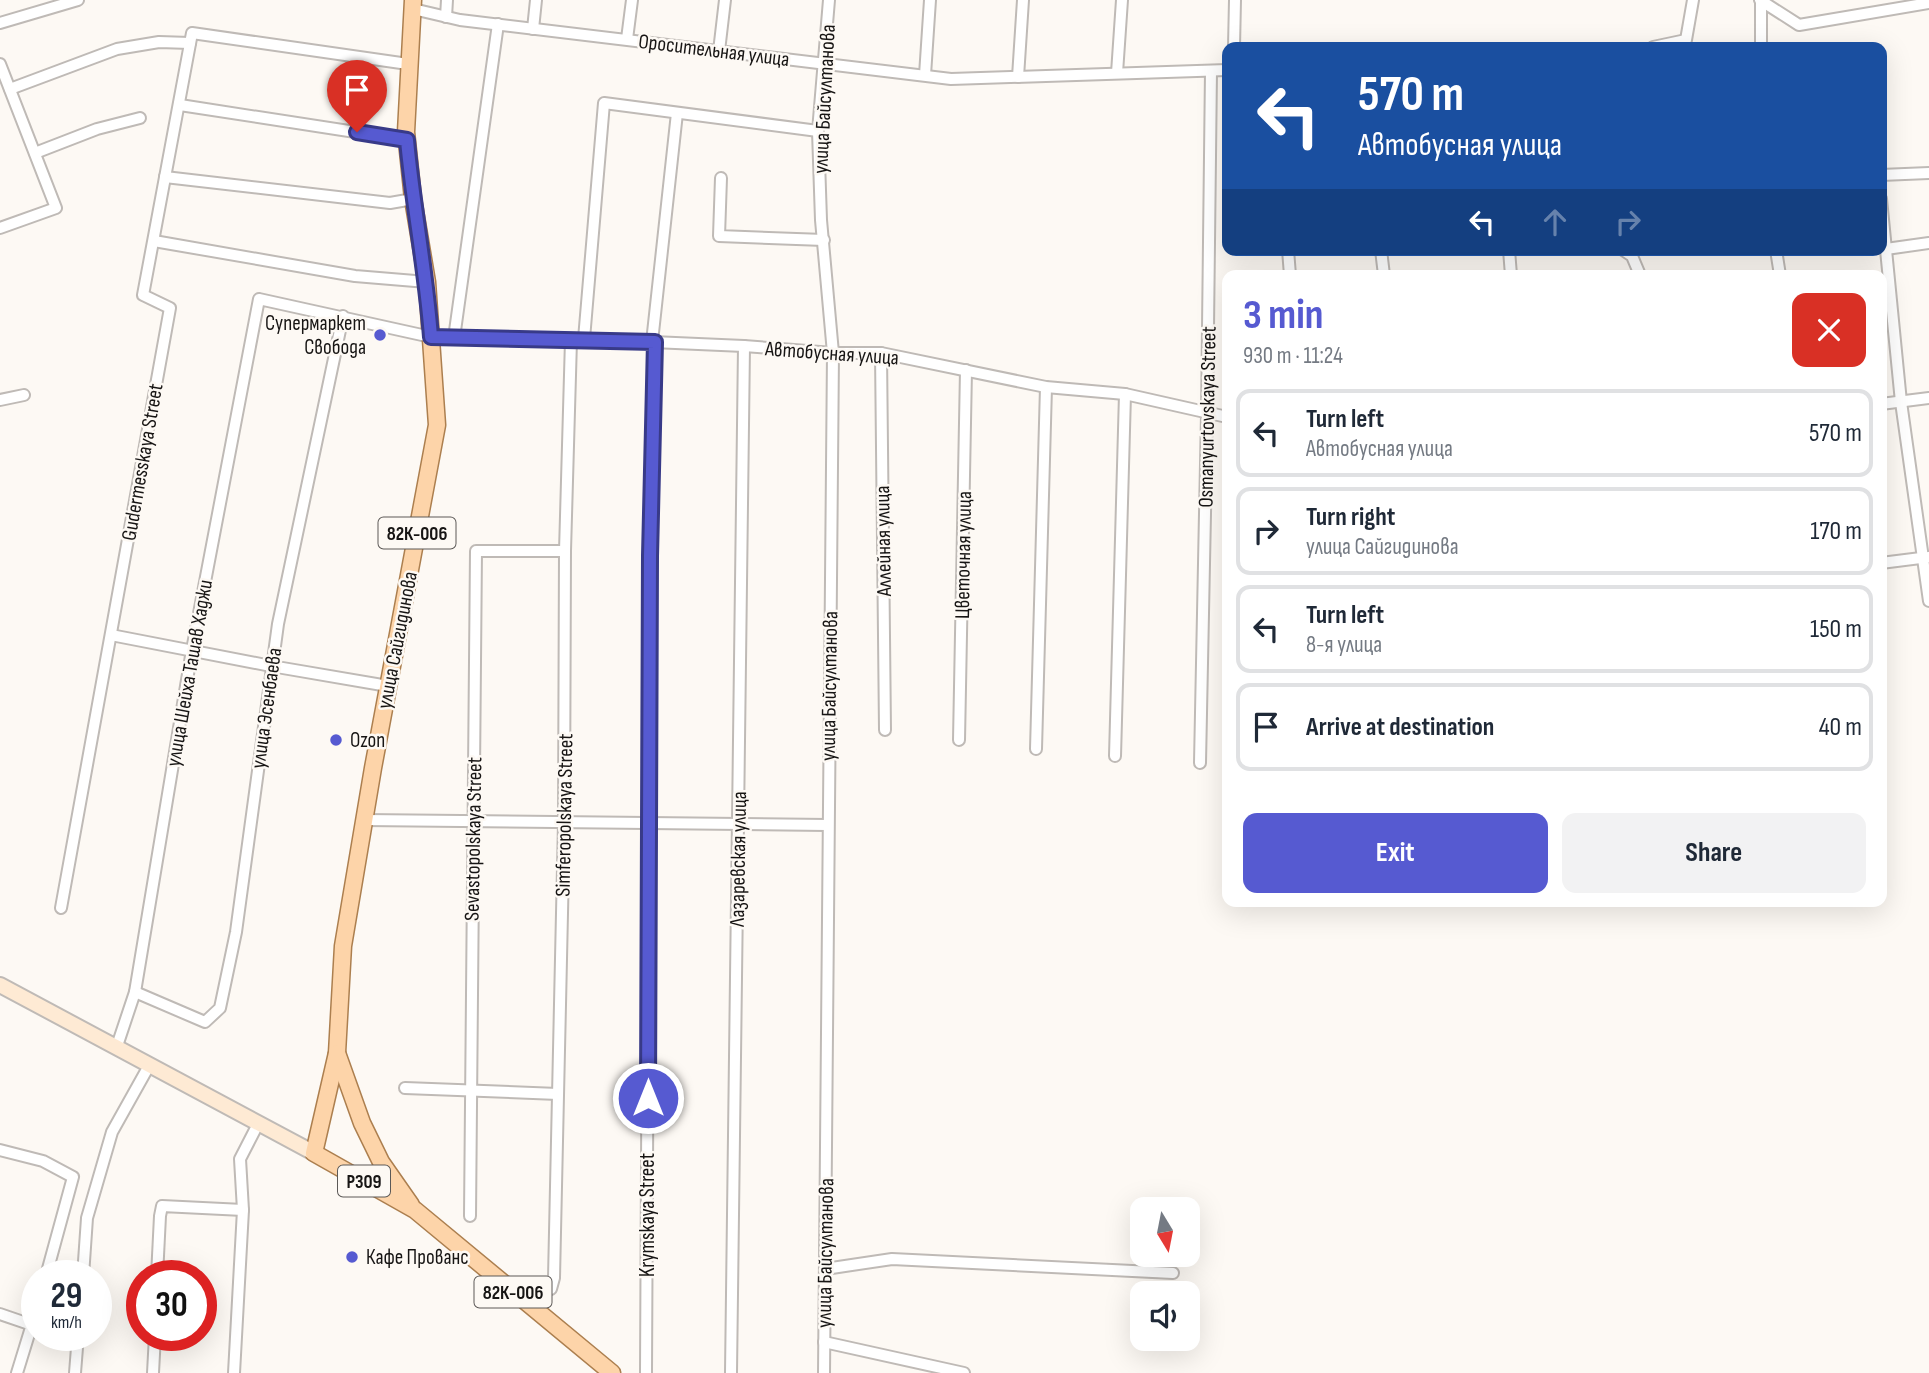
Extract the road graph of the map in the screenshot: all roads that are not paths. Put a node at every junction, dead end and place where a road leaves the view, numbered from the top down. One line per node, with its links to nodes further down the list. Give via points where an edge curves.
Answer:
1 (78, 0): 16 (street)
2 (447, 0): 15 (street)
3 (536, 0): 18 (street)
4 (632, 0): 20 (street)
5 (725, 0): 24 (street)
6 (829, 0): 25 (street, улица Байсултанова)
7 (930, 0): 31 (street)
8 (1023, 0): 32 (street)
9 (1122, 0): 30 (street)
10 (1235, 0): 21 (street)
11 (1693, 0): 22 (street, via 1686,40)
12 (1760, 1): 13 (street, via 1798,25); 23 (street)
13 (1929, 3)
14 (413, 5): 15 (street, Оросительная улица); 27 (main road, улица Сайгидинова / 82К-006)
15 (446, 17): 17 (street, Оросительная улица)
16 (0, 23)
17 (498, 24): 18 (street, Оросительная улица); 55 (street)
18 (533, 29): 20 (street, Оросительная улица)
19 (191, 38): 27 (street); 33 (street, via 117,49); 34 (street, Gudermesskaya Street)
20 (627, 39): 24 (street, Оросительная улица)
21 (1234, 42)
22 (1677, 42)
23 (1760, 42)
24 (719, 51): 25 (street, Оросительная улица)
25 (825, 63): 31 (street, Оросительная улица); 37 (street, улица Байсултанова)
26 (0, 64): 33 (street)
27 (408, 64): 38 (main road, улица Сайгидинова / 82К-006)
28 (1222, 70): 29 (street, Оросительная улица)
29 (1211, 71): 30 (street, Оросительная улица); 70 (street, Osmanyurtovskaya Street)
30 (1117, 73): 32 (street, Оросительная улица)
31 (925, 75): 32 (street, Оросительная улица)
32 (1018, 77)
33 (10, 89): 39 (street)
34 (180, 105): 38 (street); 42 (street, Gudermesskaya Street)
35 (677, 113): 37 (street); 56 (street, via 604,103); 58 (street, Krymskaya Street)
36 (140, 118): 39 (street)
37 (817, 131): 46 (street, улица Байсултанова)
38 (407, 140): 44 (main road, улица Сайгидинова / 82К-006)
39 (35, 153): 45 (street, via 56,208)
40 (1929, 173): 41 (street)
41 (1887, 175)
42 (165, 177): 44 (street, via 390,203); 47 (street, Gudermesskaya Street)
43 (721, 178): 46 (street, via 719,236)
44 (413, 199): 51 (main road, улица Сайгидинова / 82К-006)
45 (0, 228)
46 (824, 240): 60 (street, улица Байсултанова)
47 (153, 241): 51 (street, via 355,276); 76 (street, Gudermesskaya Street, via 143,295 170,307)
48 (1929, 243): 49 (street)
49 (1887, 249)
50 (1887, 256): 68 (street)
51 (427, 282): 54 (main road, улица Сайгидинова / 82К-006)
52 (259, 299): 53 (street, Автобусная улица); 77 (street, улица Шейха Ташав Хаджи)
53 (343, 316): 54 (street, Автобусная улица); 78 (street, улица Эсенбаева)
54 (431, 337): 55 (street, Автобусная улица); 79 (main road, улица Сайгидинова / 82К-006, via 437,425)
55 (454, 338): 57 (street, Автобусная улица)
56 (584, 339): 57 (street, Автобусная улица); 58 (street, Автобусная улица)
57 (571, 340): 72 (street, Simferopolskaya Street)
58 (654, 342): 59 (street, Автобусная улица); 88 (street, Krymskaya Street)
59 (744, 346): 60 (street, Автобусная улица); 89 (street, Лазаревская улица)
60 (833, 353): 61 (street, Автобусная улица); 90 (street, улица Байсултанова)
61 (881, 353): 62 (street, Автобусная улица); 80 (street, Аллейная улица)
62 (966, 370): 63 (street, Автобусная улица); 81 (street, Цветочная улица)
63 (1046, 387): 64 (street, Автобусная улица); 82 (street)
64 (1125, 394): 70 (street, Автобусная улица); 83 (street)
65 (23, 395): 67 (street)
66 (1929, 398): 68 (street)
67 (0, 400)
68 (1901, 402): 69 (street); 73 (street)
69 (1887, 403)
70 (1207, 414): 71 (street, Автобусная улица); 84 (street, Osmanyurtovskaya Street)
71 (1222, 417)
72 (565, 551): 86 (street, Sevastopolskaya Street, via 477,551); 87 (street, Simferopolskaya Street)
73 (1926, 557): 74 (street); 75 (street)
74 (1887, 562)
75 (1929, 601)
76 (111, 635): 77 (street); 91 (street, Gudermesskaya Street)
77 (192, 650): 78 (street); 93 (street, улица Шейха Ташав Хаджи)
78 (271, 666): 79 (street); 93 (street, улица Эсенбаева, via 236,932 220,1008 205,1022)
79 (388, 686): 85 (main road, улица Сайгидинова / 82К-006)
80 (885, 730)
81 (959, 740)
82 (1036, 749)
83 (1115, 756)
84 (1200, 763)
85 (364, 820): 86 (street); 95 (main road, улица Сайгидинова / 82К-006, via 343,946)
86 (473, 821): 87 (street); 98 (street, Sevastopolskaya Street)
87 (564, 822): 88 (street); 99 (street, Simferopolskaya Street)
88 (649, 823): 89 (street); 123 (street, Krymskaya Street)
89 (738, 824): 90 (street); 124 (street, Лазаревская улица)
90 (827, 825): 109 (street, улица Байсултанова)
91 (61, 908)
92 (0, 985): 94 (main road)
93 (135, 992): 94 (street, улица Шейха Ташав Хаджи)
94 (117, 1046): 96 (main road)
95 (337, 1054): 102 (main road, улица Сайгидинова); 104 (main road, 82К-006, via 381,1162)
96 (150, 1064): 100 (main road); 107 (street, via 112,1132 87,1218)
97 (405, 1088): 98 (street)
98 (471, 1091): 99 (street); 105 (street, Sevastopolskaya Street)
99 (558, 1094): 111 (street, Simferopolskaya Street)
100 (258, 1124): 102 (main road); 103 (street, via 240,1159)
101 (0, 1150): 106 (street, via 43,1161 73,1177)
102 (314, 1153): 104 (main road, Р309)
103 (243, 1210): 108 (street, via 162,1206); 121 (street)
104 (415, 1210): 122 (main road, 82К-006)
105 (470, 1216)
106 (50, 1260)
107 (84, 1260)
108 (158, 1260)
109 (825, 1269): 110 (street, via 892,1259); 114 (street, улица Байсултанова)
110 (1173, 1273)
111 (551, 1289)
112 (0, 1314): 113 (street)
113 (21, 1321)
114 (824, 1342): 125 (street, улица Байсултанова); 126 (street)
115 (24, 1351): 118 (street)
116 (77, 1351): 119 (street)
117 (154, 1351): 120 (street)
118 (17, 1373)
119 (75, 1373)
120 (153, 1373)
121 (234, 1373)
122 (612, 1373)
123 (646, 1373)
124 (731, 1373)
125 (824, 1373)
126 (964, 1373)

